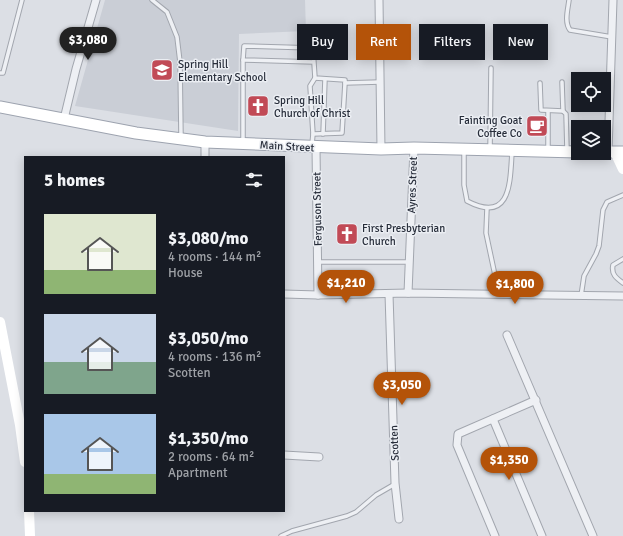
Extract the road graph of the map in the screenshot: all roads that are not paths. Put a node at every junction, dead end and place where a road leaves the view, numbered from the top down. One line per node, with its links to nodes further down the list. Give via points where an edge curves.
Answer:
1 (22, 0): 11 (lane, via 3,73)
2 (96, 0): 21 (street)
3 (152, 0): 24 (lane, via 167,12 178,37)
4 (379, 0): 14 (street)
5 (569, 0): 7 (lane, via 567,21 570,30)
6 (613, 0): 7 (street)
7 (612, 37): 36 (street)
8 (243, 60): 9 (lane); 9 (lane, via 244,46 313,48); 26 (lane)
9 (314, 62): 12 (lane)
10 (491, 68): 32 (lane)
11 (0, 73)
12 (315, 78): 13 (lane); 22 (lane, via 310,86)
13 (325, 79): 16 (lane, via 345,80); 23 (lane)
14 (380, 82): 16 (lane); 30 (street)
15 (562, 82): 20 (lane)
16 (344, 83): 23 (lane, via 342,133)
17 (540, 83): 19 (lane, via 541,110)
18 (0, 107): 21 (main road, Main Street)
19 (548, 111): 20 (lane); 34 (lane)
20 (563, 111): 27 (lane, via 566,114)
21 (64, 119): 24 (main road, Main Street)
22 (312, 134): 23 (lane); 28 (lane)
23 (323, 134)
24 (181, 139): 25 (main road, Main Street)
25 (206, 142): 26 (main road, Main Street); 37 (street)
26 (243, 144): 28 (main road, Main Street)
27 (571, 145)
28 (314, 147): 30 (main road, Main Street); 42 (street, Ferguson Street)
29 (414, 148): 30 (main road, Main Street); 31 (main road, Main Street); 43 (street, Ayres Street)
30 (381, 149)
31 (464, 150): 32 (main road, Main Street); 40 (lane, via 464,185 467,201)
32 (490, 150): 33 (main road, Main Street)
33 (512, 151): 34 (main road, Main Street); 40 (lane, via 510,184 506,194 500,205)
34 (548, 151): 35 (main road, Main Street)
35 (571, 151)
36 (612, 152): 38 (main road)
37 (205, 156)
38 (623, 169)
39 (623, 195): 50 (lane, via 607,202 603,210 599,246 584,276)
40 (487, 208): 49 (lane, via 486,233)
41 (623, 259): 44 (lane, via 613,266 612,271)
42 (317, 262): 43 (lane); 48 (street, Ferguson Street)
43 (409, 262): 45 (street, Ayres Street)
44 (623, 283)
45 (408, 293): 47 (street); 49 (street)
46 (285, 294): 48 (street)
47 (389, 294): 48 (street); 59 (street, Scotten)
48 (318, 295)
49 (499, 295): 50 (street)
50 (581, 296): 51 (street)
51 (623, 296)
52 (0, 322): 56 (main road)
53 (507, 335): 54 (street)
54 (536, 400): 55 (street); 66 (street)
55 (494, 419): 64 (street, via 458,434 456,445); 65 (street)
56 (24, 455)
57 (285, 455): 58 (street)
58 (319, 457)
59 (395, 483): 61 (street, Scotten); 63 (lane, via 356,512)
60 (29, 512): 62 (main road)
61 (399, 519)
62 (30, 536)
63 (281, 536)
64 (495, 536)
65 (542, 536)
66 (593, 536)

